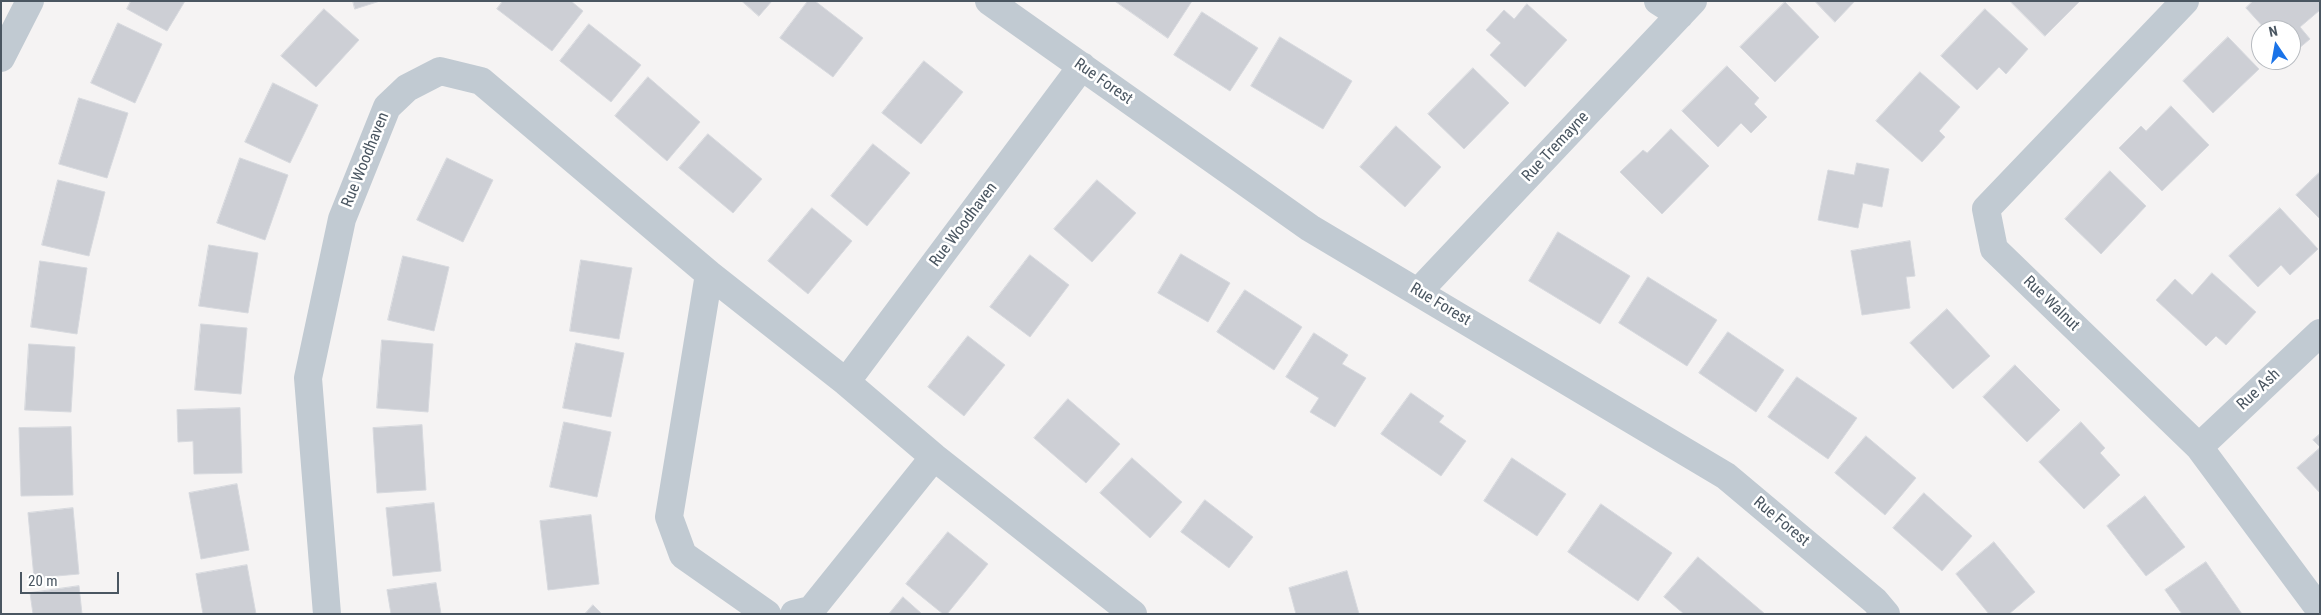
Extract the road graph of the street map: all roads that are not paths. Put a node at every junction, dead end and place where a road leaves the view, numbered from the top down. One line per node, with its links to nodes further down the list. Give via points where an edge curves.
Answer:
1 (30, 1): 5 (street)
2 (989, 1): 6 (street, Rue Forest)
3 (2185, 1): 11 (street, Rue Walnut, via 1986,209 1994,249)
4 (1677, 6): 8 (street, Rue Tremayne)
5 (1, 58)
6 (1082, 66): 8 (street, Rue Forest, via 1310,228); 10 (street, Rue Woodhaven)
7 (709, 274): 10 (street, Rue Woodhaven); 14 (street, Rue Woodhaven, via 481,81 440,71 407,88 387,107 342,219 308,378); 15 (street, via 669,517 684,555)
8 (1418, 292): 18 (street, Rue Forest, via 1726,476 1875,601)
9 (2320, 333): 11 (street, Rue Ash)
10 (846, 382): 12 (street, Rue Woodhaven)
11 (2199, 447): 13 (street, Rue Walnut)
12 (934, 457): 16 (street, via 811,610); 17 (street, Rue Woodhaven)
13 (2320, 610)
14 (327, 614)
15 (767, 614)
16 (794, 614)
17 (1133, 614)
18 (1886, 614)

